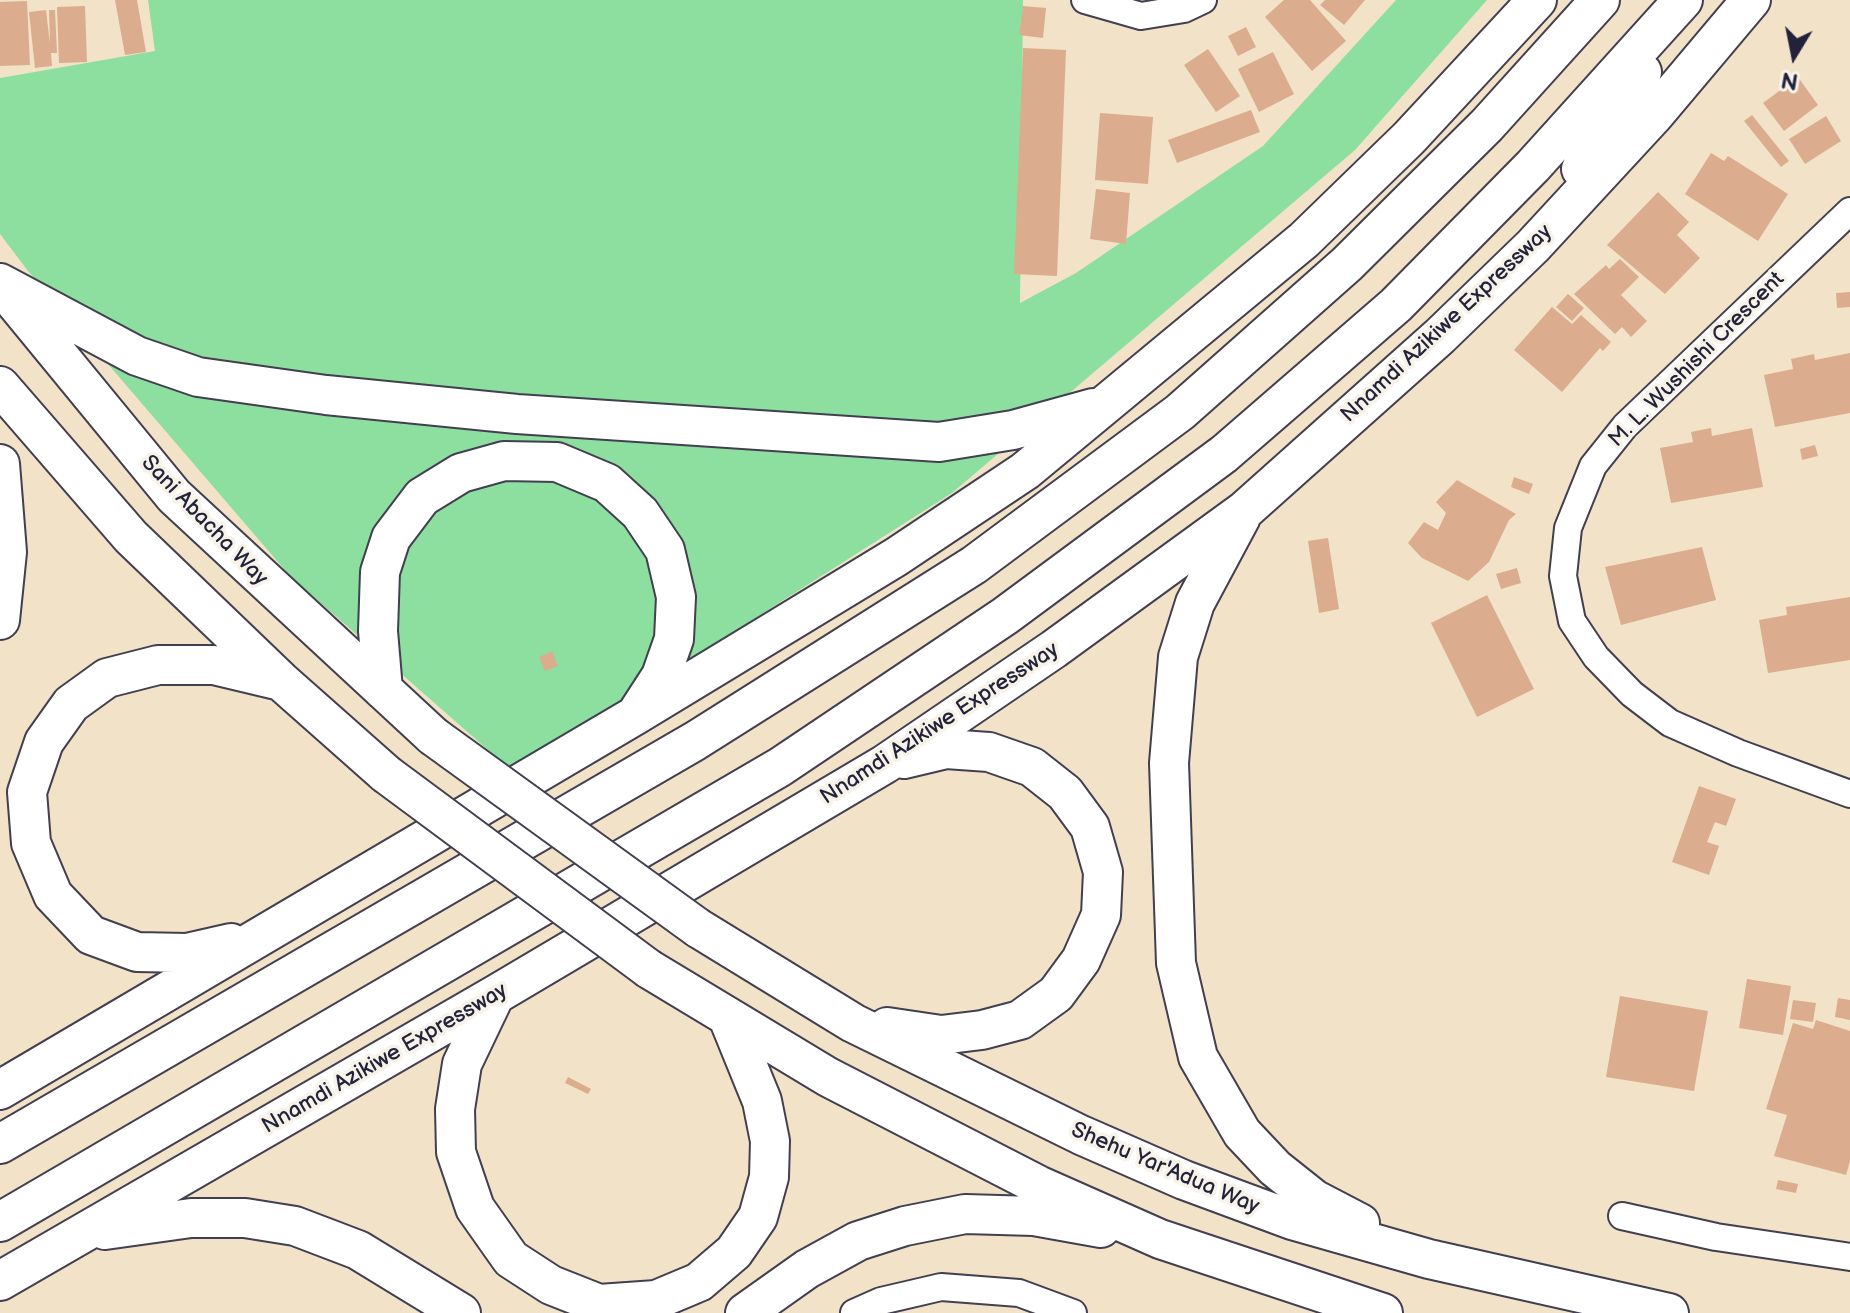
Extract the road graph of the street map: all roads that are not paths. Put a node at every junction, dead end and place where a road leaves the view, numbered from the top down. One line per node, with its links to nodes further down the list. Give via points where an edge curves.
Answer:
1 (1085, 0): 2 (street, via 1141,16)
2 (1203, 0)
3 (1537, 0): 8 (highway)
4 (1589, 0): 8 (highway)
5 (1600, 0): 28 (highway, via 1487,125 1347,264 1180,412 974,565 695,741)
6 (1685, 0): 10 (highway); 30 (highway, via 1396,305 1224,454 1005,616 780,767)
7 (1751, 0): 10 (highway, Nnamdi Azikiwe Expressway)
8 (1409, 138): 13 (highway, via 1304,240)
9 (1850, 211): 21 (street, M. L. Wushishi Crescent, via 1625,426 1593,466 1568,528 1563,576 1572,621 1596,657 1670,723)
10 (1533, 246): 15 (highway, Nnamdi Azikiwe Expressway)
11 (0, 283): 13 (highway, via 137,356 198,377 326,395 558,417 939,442 1013,430); 18 (highway, Sani Abacha Way, via 174,496)
12 (0, 386): 17 (highway, via 131,537)
13 (1107, 404): 19 (highway, via 1025,471 896,557)
14 (0, 464): 16 (highway, via 7,552)
15 (1245, 510): 20 (highway, Nnamdi Azikiwe Expressway); 34 (highway, via 1195,603 1174,687 1169,763 1173,917 1185,1012 1198,1057 1223,1105 1275,1168 1314,1199)
16 (0, 620)
17 (281, 681): 23 (highway, via 214,665 158,665 107,678 62,716 44,742 27,792 31,843 53,895 91,935 137,952 187,953); 25 (highway, bridge, via 386,774 649,969)
18 (383, 690): 19 (highway, via 380,572 391,538 422,497 461,473 504,461 557,462 607,483 640,513 665,550 676,597 674,639 661,676); 22 (highway, Sani Abacha Way, bridge, via 433,736)
19 (636, 715): 23 (highway)
20 (885, 764): 24 (highway, Nnamdi Azikiwe Expressway); 26 (highway, via 946,749 989,752 1032,767 1065,793 1090,827 1103,872 1101,915 1081,960 1056,994 1020,1020 941,1035)
21 (1850, 794)
22 (698, 928): 26 (highway, Shehu Yar'Adua Way)
23 (265, 935): 27 (highway)
24 (495, 995): 25 (highway, via 462,1064 456,1152 475,1208 511,1259 551,1285 599,1304 656,1300 699,1282 734,1252 758,1217 769,1177 770,1141 762,1101); 31 (highway, Nnamdi Azikiwe Expressway)
25 (729, 1020): 32 (highway, via 937,1135)
26 (853, 1023): 34 (highway, Shehu Yar'Adua Way, via 1184,1180 1292,1220)
27 (0, 1090)
28 (0, 1144)
29 (1622, 1216): 33 (street, via 1716,1237)
30 (0, 1222)
31 (83, 1234): 35 (highway, Nnamdi Azikiwe Expressway); 36 (highway, via 191,1218 245,1218 295,1226 358,1250)
32 (1160, 1239): 37 (highway, via 1034,1216 965,1214 858,1241); 40 (highway)
33 (1850, 1257)
34 (1429, 1259): 41 (highway, Shehu Yar'Adua Way)
35 (0, 1281)
36 (461, 1313)
37 (745, 1313)
38 (854, 1313): 39 (street, via 941,1287 1019,1293)
39 (1073, 1313)
40 (1383, 1313)
41 (1669, 1313)

